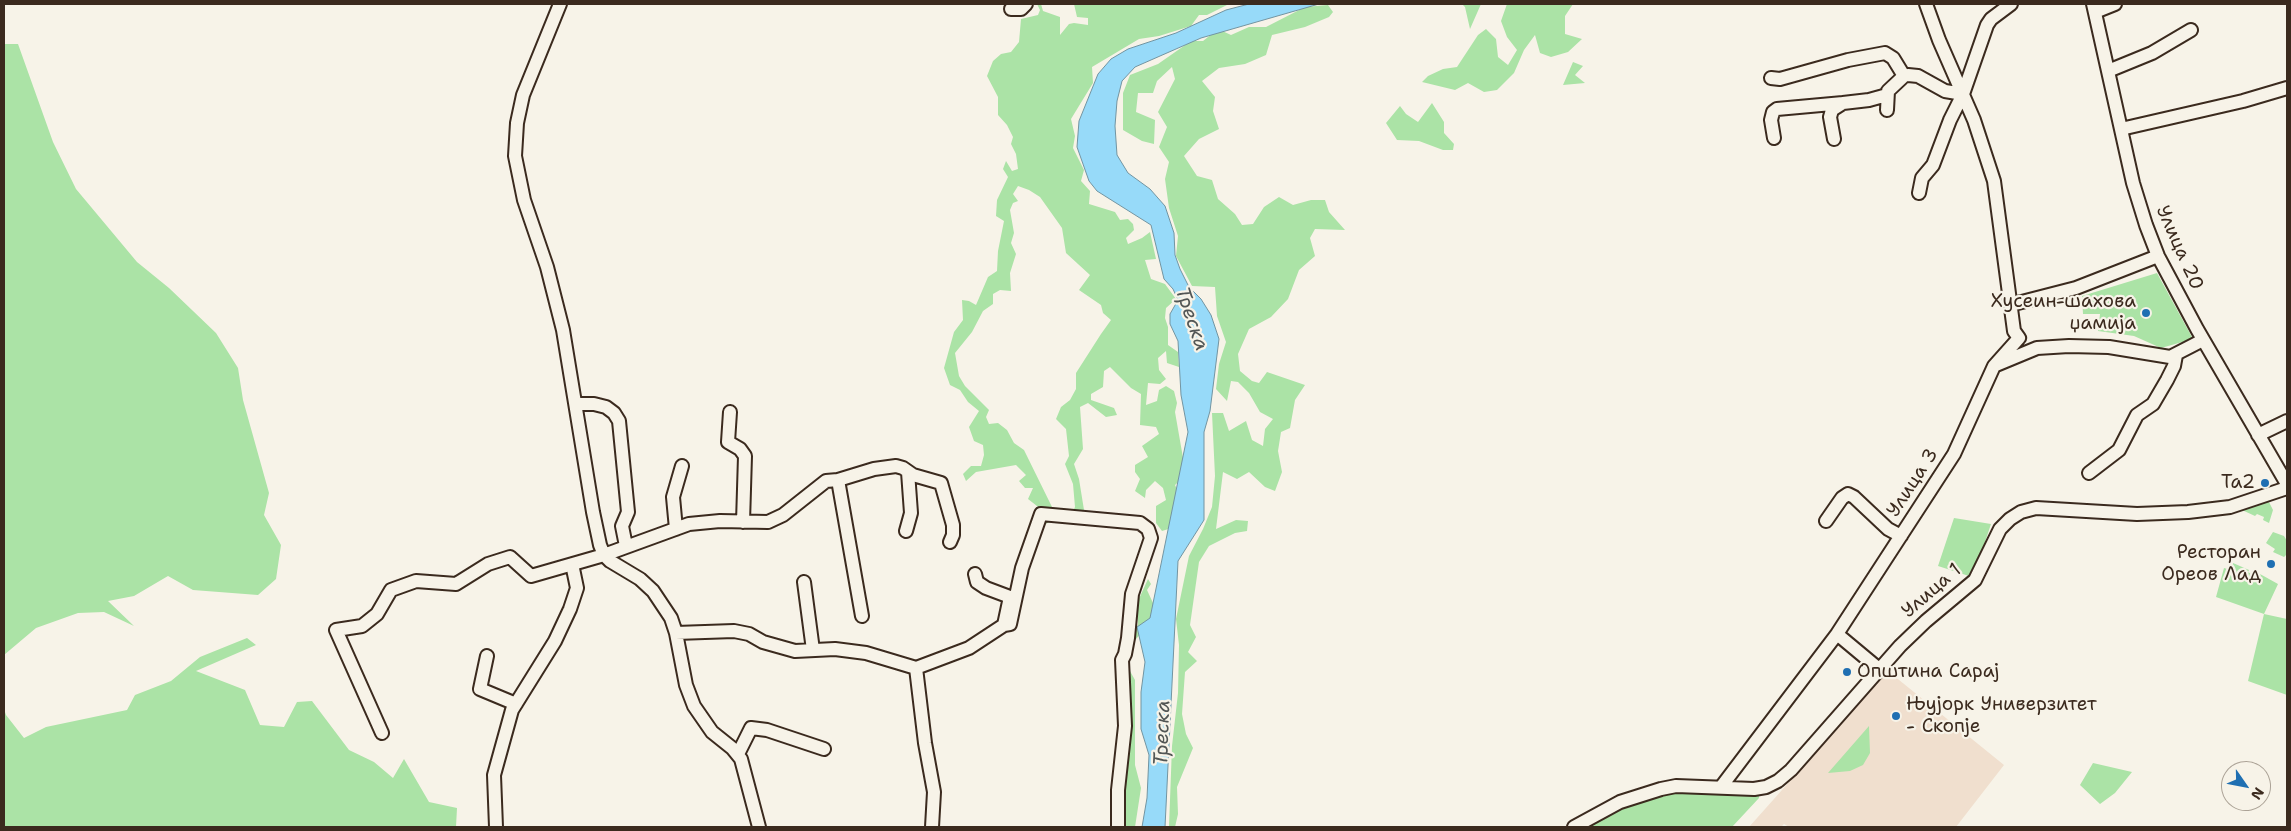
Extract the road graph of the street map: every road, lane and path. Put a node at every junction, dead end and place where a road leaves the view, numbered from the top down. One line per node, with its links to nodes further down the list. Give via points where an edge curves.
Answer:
1 (560, 4): 28 (street, via 523,95 515,156 524,200 548,267)
2 (1026, 4): 7 (street)
3 (1926, 4): 13 (street)
4 (2011, 4): 13 (street, via 1987,25)
5 (2115, 4): 6 (street)
6 (2094, 8): 9 (street, Улица 20)
7 (1011, 9)
8 (2191, 30): 9 (street, via 2152,53)
9 (2108, 71): 17 (street, Улица 20)
10 (1904, 76): 11 (street, via 1893,58 1885,53 1780,79); 13 (street, via 1918,76 1945,91); 14 (street)
11 (1771, 78)
12 (2287, 88): 17 (street)
13 (1964, 94): 20 (street, via 1933,165 1922,178); 22 (street, via 1994,181)
14 (1887, 95): 15 (street); 16 (street)
15 (1843, 103): 18 (street, via 1777,109 1771,120); 19 (street, via 1830,113)
16 (1887, 110)
17 (2121, 129): 21 (street, Улица 20, via 2136,192)
18 (1774, 138)
19 (1834, 139)
20 (1919, 193)
21 (2158, 256): 22 (street, via 2076,288); 24 (street, Улица 20)
22 (2010, 305): 23 (street, via 2014,331)
23 (2019, 338): 25 (street); 27 (street, Улица 3)
24 (2203, 340): 26 (street); 31 (street, Улица 20)
25 (2037, 348): 26 (street, via 2109,347 2163,356); 27 (street)
26 (2176, 355): 34 (street, via 2171,372 2153,404 2137,416 2119,450)
27 (1994, 366): 42 (street, Улица 3, via 1954,454)
28 (576, 404): 44 (street, via 606,407 619,421 628,512 622,526); 45 (street, via 593,512)
29 (730, 412): 39 (street, via 728,442 745,456)
30 (2287, 421): 31 (street)
31 (2258, 435): 36 (street, Улица 20)
32 (682, 466): 40 (street, via 673,497)
33 (908, 472): 35 (street, via 896,466); 41 (street, via 911,513); 43 (street, via 941,482 953,525)
34 (2089, 473)
35 (838, 480): 39 (street, via 826,481 783,515 768,522); 49 (street)
36 (2287, 484)
37 (2287, 488): 56 (street, Улица 1, via 2230,507 2188,512 2137,514 2036,508 2021,512 2000,529 1975,580 1926,621)
38 (1826, 521): 42 (street, via 1848,494 1888,529)
39 (743, 522): 40 (street, via 689,524)
40 (676, 529): 44 (street)
41 (906, 531)
42 (1901, 536): 52 (street, Улица 3)
43 (950, 542)
44 (626, 546): 45 (street)
45 (604, 555): 46 (street); 51 (street, via 653,591)
46 (572, 564): 57 (street, via 577,588 570,609 555,641); 58 (street, via 531,576 510,557 488,564 456,584 416,580 391,590 377,614 362,626 336,630)
47 (975, 574): 50 (street, via 977,582 1010,597)
48 (804, 582): 53 (street)
49 (862, 616)
50 (1004, 626): 55 (street, via 969,648); 65 (street, via 1010,624 1022,568 1041,514 1140,523 1148,529 1151,538 1132,594 1128,638 1122,660 1125,726 1118,790)
51 (676, 632): 53 (street, via 734,631 795,651); 60 (street, via 686,685 694,706 712,732)
52 (1837, 634): 56 (street); 61 (street, Улица 3)
53 (813, 650): 55 (street, via 866,653)
54 (487, 656): 57 (street, via 480,689)
55 (916, 668): 64 (street, via 934,792)
56 (1879, 669): 61 (street, Улица 1, via 1785,776 1769,786 1748,789)
57 (516, 704): 62 (street, via 494,776)
58 (382, 733)
59 (824, 749): 60 (street, via 767,730 751,728)
60 (738, 754): 63 (street)
61 (1721, 787): 66 (street, Улица 1, via 1676,786 1651,791 1613,805)
62 (496, 827)
63 (759, 827)
64 (932, 827)
65 (1118, 827)
66 (1574, 827)

